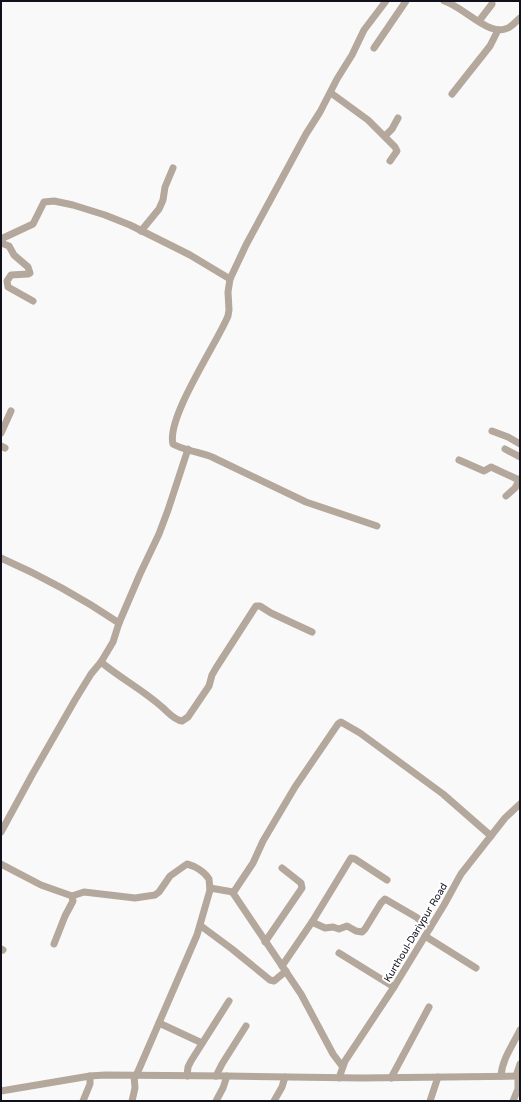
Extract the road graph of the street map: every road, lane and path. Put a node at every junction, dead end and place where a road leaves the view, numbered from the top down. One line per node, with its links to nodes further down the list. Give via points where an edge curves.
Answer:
1 (386, 1): 9 (street, via 364,30)
2 (406, 1): 8 (street)
3 (444, 1): 6 (street)
4 (492, 4): 6 (street)
5 (520, 18): 7 (street, via 510,28)
6 (479, 21): 7 (street)
7 (498, 30): 10 (street, via 490,46)
8 (374, 48)
9 (331, 93): 12 (street); 18 (street, via 298,147)
10 (452, 94)
11 (398, 118): 12 (street)
12 (385, 136): 13 (street, via 396,149)
13 (390, 161)
14 (173, 168): 15 (street, via 159,209)
15 (141, 231): 16 (street, via 81,208 48,201 42,203 32,224); 18 (street, via 190,255)
16 (1, 239)
17 (1, 243): 19 (street, via 9,246 14,255 30,270 28,274 11,275 7,281 8,287)
18 (230, 279): 24 (street, via 228,316 183,400 172,434 173,444)
19 (33, 301)
20 (11, 411): 22 (street)
21 (492, 431): 23 (street)
22 (1, 433)
23 (520, 444)
24 (188, 449): 30 (street, via 225,463 306,502); 32 (street, via 159,534)
25 (505, 449): 26 (street)
26 (520, 457)
27 (459, 460): 28 (street, via 484,471 491,467)
28 (520, 479): 29 (street)
29 (506, 496)
30 (377, 526)
31 (1, 558): 32 (street, via 44,578)
32 (119, 623): 34 (street, via 113,642)
33 (312, 632): 34 (street, via 256,606 216,668 209,686 188,717 182,721)
34 (101, 662): 36 (street, via 75,700)
35 (520, 804): 38 (street, Kurthoul-Dariypur Road)
36 (3, 823): 37 (street)
37 (1, 832)
38 (491, 836): 43 (street, via 443,794 360,733 340,722 295,787 261,844 253,863); 47 (street, Kurthoul-Dariypur Road, via 461,874)
39 (1, 864): 44 (street, via 41,885)
40 (282, 868): 49 (street, via 301,883 302,888)
41 (387, 880): 45 (street, via 352,858)
42 (210, 888): 43 (street); 44 (street, via 208,877 187,864 170,876 155,895 136,898 84,892); 46 (street)
43 (233, 892): 49 (street)
44 (72, 896): 50 (street, via 73,901)
45 (312, 922): 47 (street, via 326,928 339,929 347,926 362,932 385,899); 52 (street)
46 (200, 926): 52 (street, via 270,980 274,981); 57 (street)
47 (430, 928): 48 (street, Kurthoul-Dariypur Road)
48 (425, 936): 53 (street); 54 (street, Kurthoul-Dariypur Road)
49 (265, 942): 52 (street)
50 (54, 944)
51 (339, 953): 54 (street)
52 (284, 968): 62 (street)
53 (476, 968)
54 (394, 987): 62 (street, Kurthoul-Dariypur Road)
55 (229, 1001): 60 (street)
56 (429, 1007): 73 (street)
57 (159, 1024): 60 (street); 71 (street)
58 (246, 1026): 65 (street)
59 (520, 1030): 67 (street, via 505,1060)
60 (202, 1043): 64 (street, via 189,1064)
61 (520, 1064): 68 (street)
62 (342, 1066): 72 (street, Kurthoul-Dariypur Road)
63 (90, 1076): 71 (street); 74 (street); 75 (street)
64 (187, 1076): 65 (street); 71 (street)
65 (216, 1076): 66 (street)
66 (227, 1076): 69 (street); 77 (street)
67 (501, 1076): 68 (street); 70 (street)
68 (518, 1076): 80 (street, via 518,1089)
69 (285, 1077): 72 (street); 78 (street)
70 (438, 1077): 73 (street); 79 (street)
71 (134, 1078): 76 (street)
72 (339, 1078): 73 (street)
73 (391, 1078)
74 (1, 1090)
75 (84, 1101)
76 (132, 1101)
77 (216, 1101)
78 (274, 1101)
79 (430, 1101)
80 (514, 1101)

